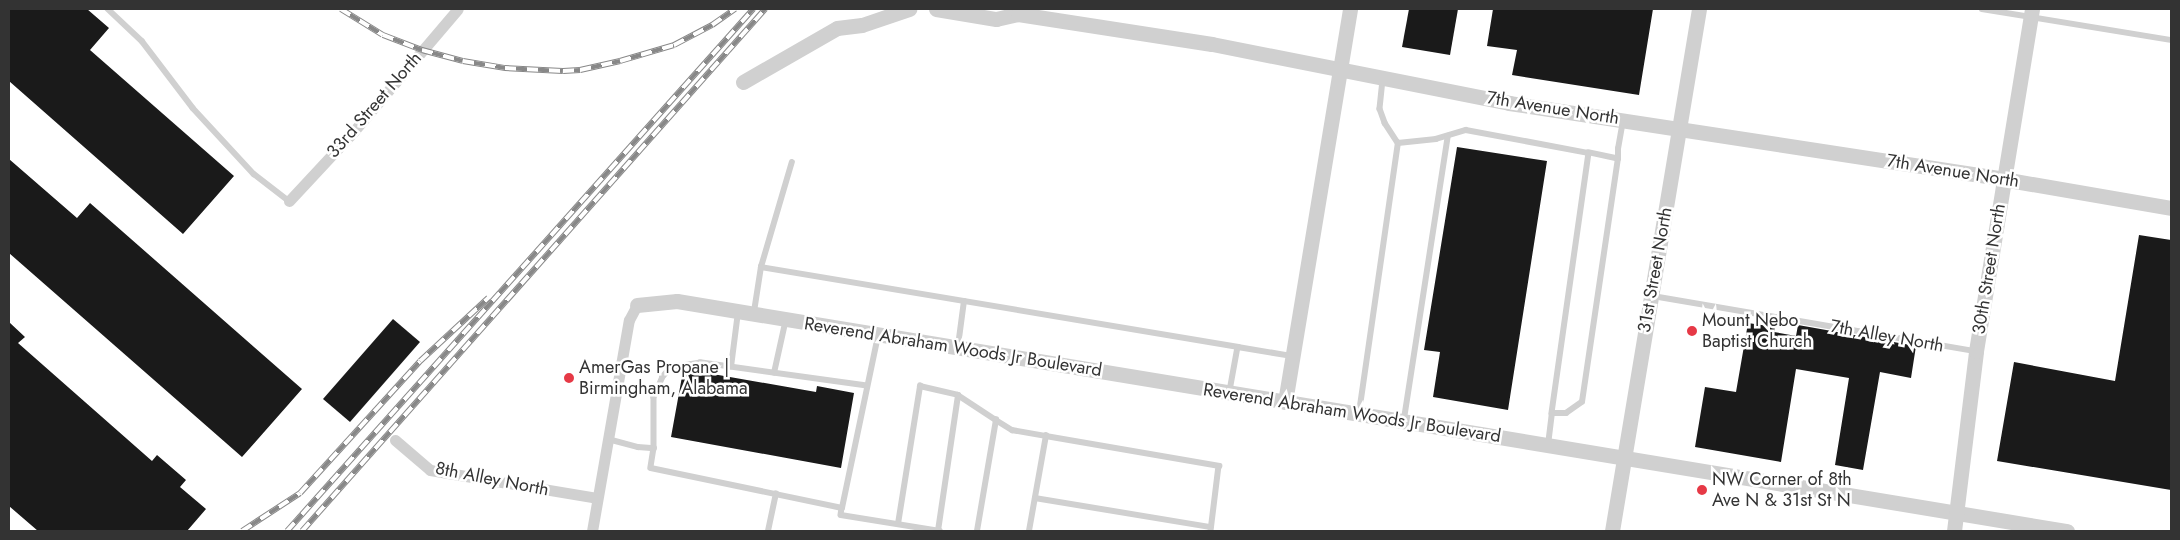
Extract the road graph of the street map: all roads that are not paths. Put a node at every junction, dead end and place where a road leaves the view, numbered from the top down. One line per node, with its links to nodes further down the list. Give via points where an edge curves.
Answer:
1 (108, 9): 22 (lane, via 142,41 193,108 254,174)
2 (458, 9): 22 (street, 33rd Street North, via 354,131)
3 (909, 9): 13 (street, via 862,25 837,28)
4 (936, 9): 8 (street, 7th Avenue North, via 996,19)
5 (1350, 9): 11 (street)
6 (1699, 9): 15 (street, 31st Street North)
7 (1982, 9): 9 (lane)
8 (1018, 11): 11 (street, 7th Avenue North)
9 (2032, 12): 10 (lane); 21 (street, 30th Street North)
10 (2171, 40)
11 (1340, 68): 12 (street, 7th Avenue North); 34 (street)
12 (1383, 76): 14 (street, 7th Avenue North, via 1509,103); 17 (lane, via 1380,109)
13 (743, 82)
14 (1624, 120): 15 (street, 7th Avenue North); 19 (lane)
15 (1679, 128): 21 (street, 7th Avenue North); 25 (street, 31st Street North)
16 (1448, 136): 17 (lane); 18 (lane, via 1466,130); 44 (lane)
17 (1398, 143): 42 (lane)
18 (1589, 154): 19 (lane); 41 (lane)
19 (1618, 159): 41 (lane, via 1582,402 1566,413)
20 (792, 162): 24 (lane)
21 (2003, 179): 23 (street, 7th Avenue North); 33 (street, 30th Street North)
22 (289, 201)
23 (2171, 208)
24 (761, 267): 26 (lane); 28 (lane)
25 (1650, 296): 33 (lane, 7th Alley North); 50 (street, 31st Street North)
26 (964, 301): 31 (lane); 32 (lane)
27 (638, 305): 28 (street, Reverend Abraham Woods Jr Boulevard, via 677,301); 46 (street, via 629,320)
28 (746, 313): 29 (street, Reverend Abraham Woods Jr Boulevard); 35 (lane)
29 (786, 319): 30 (street, Reverend Abraham Woods Jr Boulevard); 36 (lane)
30 (878, 335): 32 (street, Reverend Abraham Woods Jr Boulevard); 37 (lane)
31 (1238, 347): 34 (lane); 38 (lane)
32 (958, 348): 38 (street, Reverend Abraham Woods Jr Boulevard)
33 (1976, 351): 55 (street, 30th Street North)
34 (1293, 356): 40 (street)
35 (731, 367): 36 (lane); 49 (lane, via 701,363 671,368 654,397)
36 (774, 373): 37 (lane)
37 (867, 386): 54 (lane)
38 (1230, 393): 40 (street, Reverend Abraham Woods Jr Boulevard)
39 (958, 395): 43 (lane); 56 (lane, via 920,386); 61 (lane)
40 (1286, 402): 42 (street, Reverend Abraham Woods Jr Boulevard)
41 (1552, 413): 48 (lane)
42 (1359, 414): 44 (street, Reverend Abraham Woods Jr Boulevard)
43 (996, 420): 45 (lane, via 1012,430); 62 (lane)
44 (1404, 421): 48 (street, Reverend Abraham Woods Jr Boulevard)
45 (1046, 436): 53 (lane); 58 (lane, via 1219,466)
46 (608, 439): 49 (lane); 52 (street)
47 (395, 440): 52 (street, 8th Alley North, via 430,470)
48 (1548, 445): 50 (street, Reverend Abraham Woods Jr Boulevard)
49 (654, 448): 51 (lane, via 651,468)
50 (1624, 457): 55 (street, Reverend Abraham Woods Jr Boulevard); 64 (street, 31st Street North)
51 (776, 494): 54 (lane); 60 (lane)
52 (597, 498): 59 (street)
53 (1035, 498): 58 (lane); 63 (lane)
54 (842, 508): 56 (lane, via 841,515)
55 (1957, 513): 65 (street, 30th Street North); 66 (street, Reverend Abraham Woods Jr Boulevard)
56 (898, 524): 57 (lane)
57 (914, 529): 61 (lane)
58 (1211, 529)
59 (592, 531)
60 (768, 531)
61 (939, 531)
62 (977, 531)
63 (1029, 531)
64 (1612, 531)
65 (1954, 531)
66 (2067, 531)

